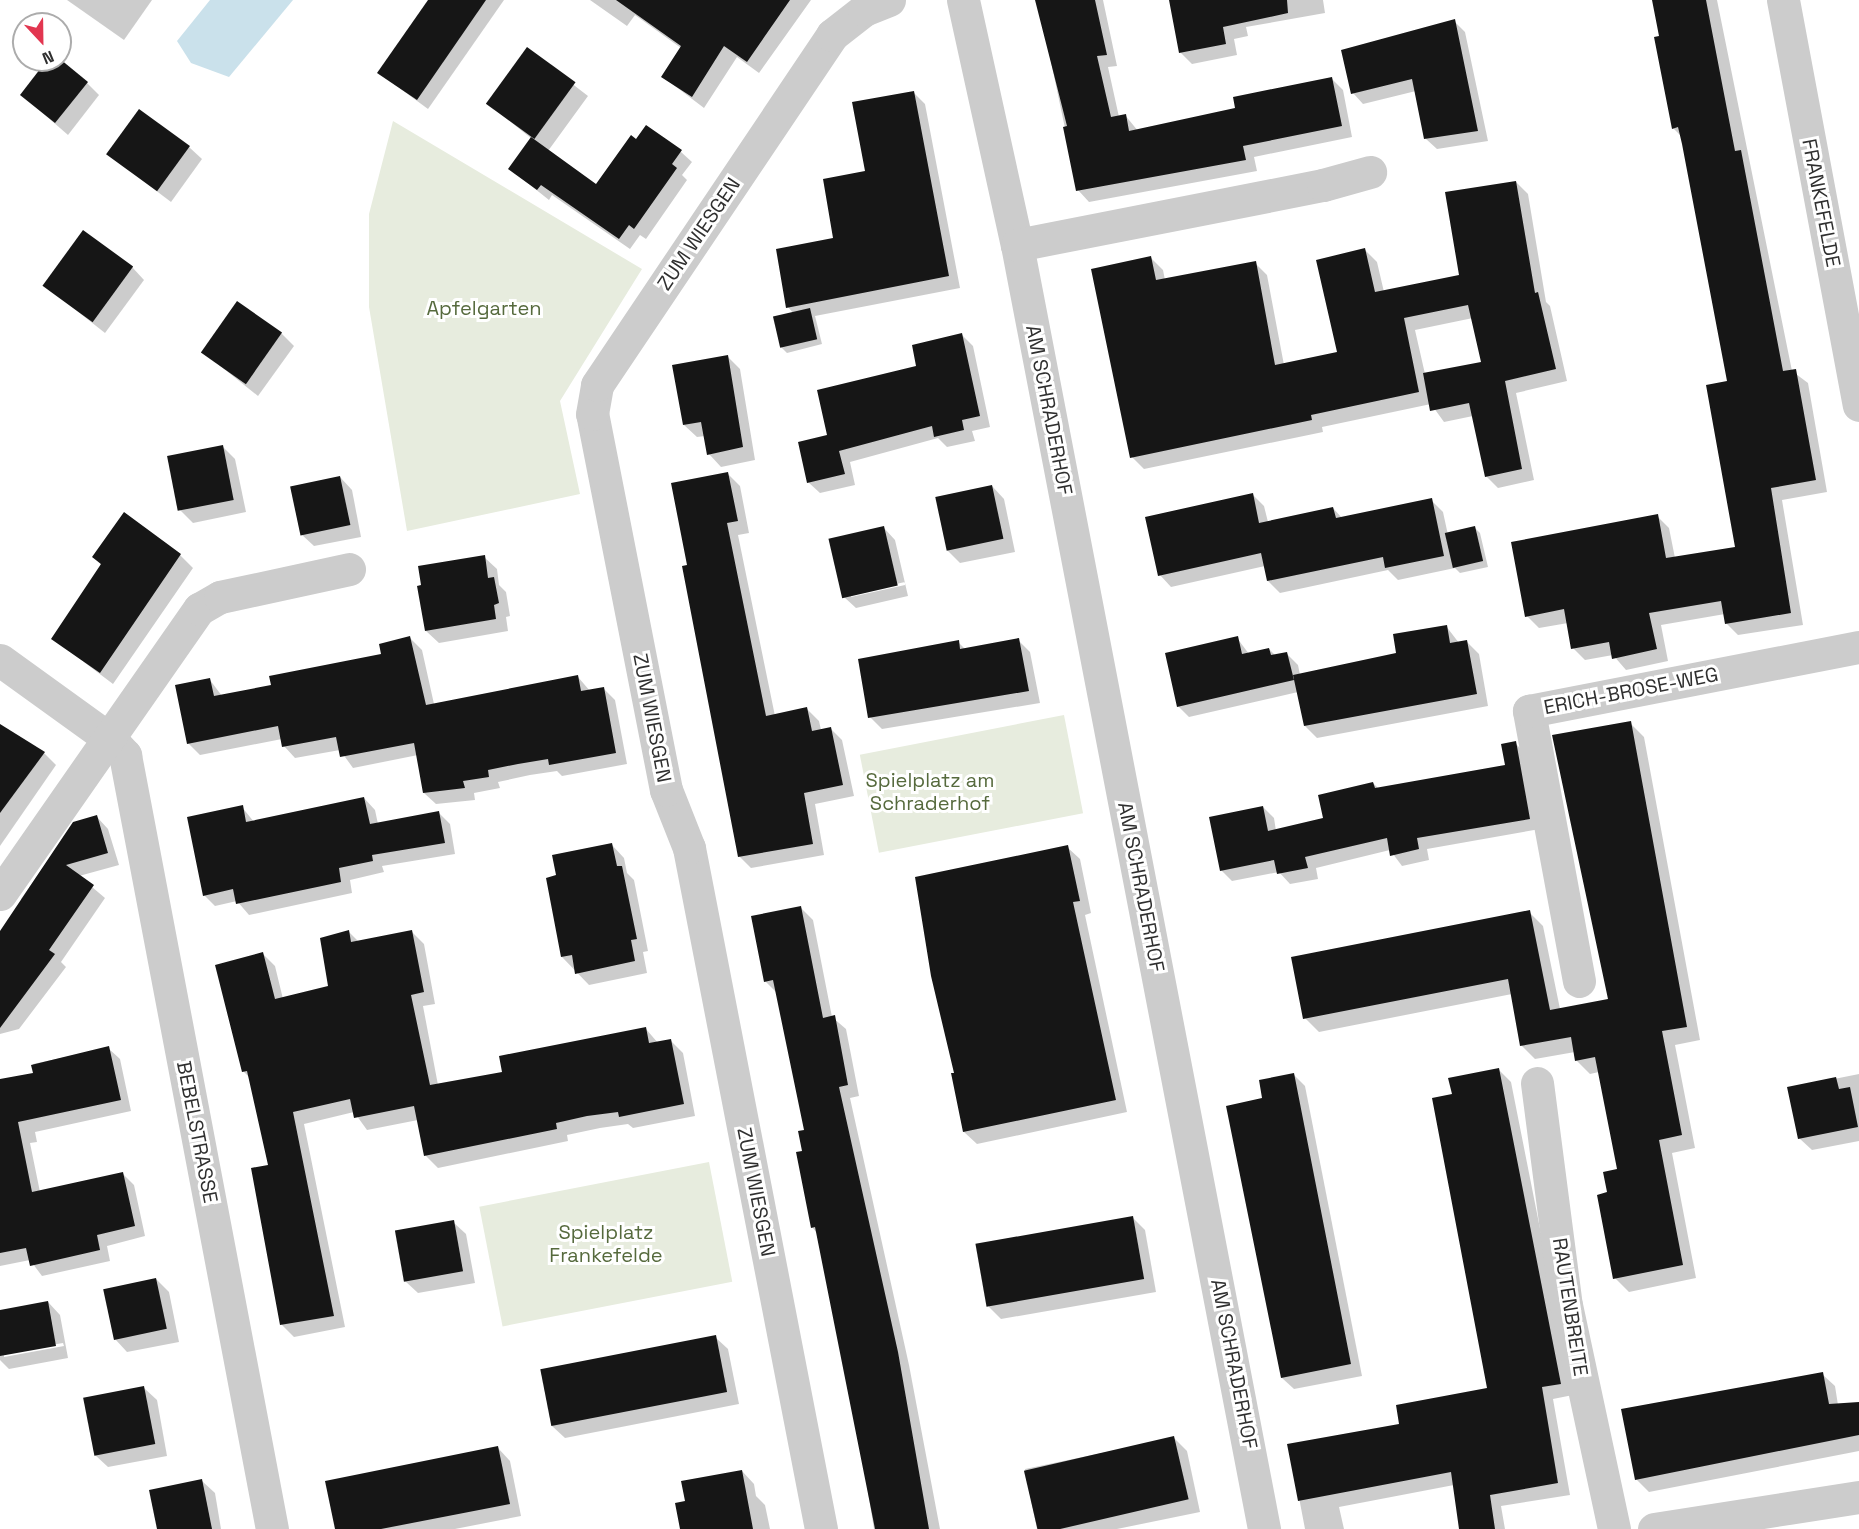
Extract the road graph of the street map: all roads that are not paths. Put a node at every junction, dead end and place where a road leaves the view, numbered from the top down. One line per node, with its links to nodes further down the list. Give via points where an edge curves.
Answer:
1 (889, 0): 16 (street, ZUM WIESGEN, via 864,10 832,35 597,385 592,414 666,790 689,848)
2 (963, 0): 5 (street, AM SCHRADERHOF)
3 (1783, 0): 6 (street, FRANKEFELDE)
4 (1370, 172): 5 (street, via 1323,185)
5 (1017, 245): 17 (street, AM SCHRADERHOF)
6 (1859, 405)
7 (349, 569): 10 (street, via 220,597 199,609)
8 (1859, 646): 12 (street, ERICH-BROSE-WEG, via 1529,711)
9 (0, 660): 10 (street, BEBELSTRASSE)
10 (111, 740): 11 (street); 15 (street, BEBELSTRASSE, via 125,755 129,774)
11 (0, 894)
12 (1579, 981)
13 (1537, 1083): 18 (street, RAUTENBREITE, via 1566,1305)
14 (1859, 1497): 19 (street)
15 (272, 1529)
16 (821, 1529)
17 (1264, 1529)
18 (1614, 1529)
19 (1654, 1529)

